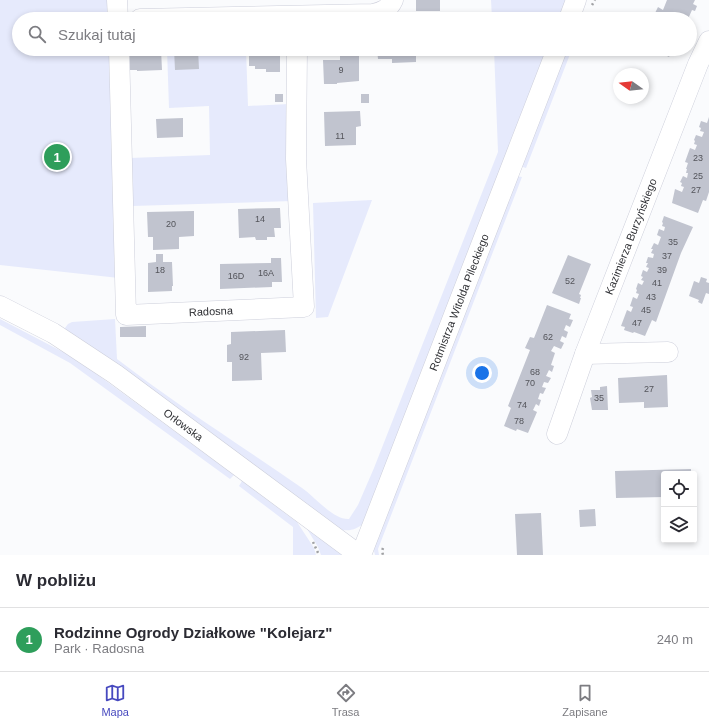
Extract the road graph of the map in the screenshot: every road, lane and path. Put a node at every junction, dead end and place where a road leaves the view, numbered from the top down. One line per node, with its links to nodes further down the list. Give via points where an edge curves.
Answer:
1 (117, 0): 4 (street)
2 (393, 0): 5 (street, via 391,6)
3 (576, 0): 6 (street)
4 (118, 12)
5 (382, 12)
6 (572, 12)
7 (709, 41): 11 (street, Kazimierza Burzyńskiego)
8 (118, 56): 9 (street, Radosna, via 126,315 304,307 296,159)
9 (297, 56)
10 (554, 56): 16 (street, Rotmistrza Witolda Pileckiego)
11 (704, 66): 14 (street, Kazimierza Burzyńskiego)
12 (0, 306): 16 (street, Orłowska, via 53,333 115,374)
13 (668, 352): 14 (street)
14 (585, 354): 15 (street, Kazimierza Burzyńskiego)
15 (557, 434)
16 (360, 555)

